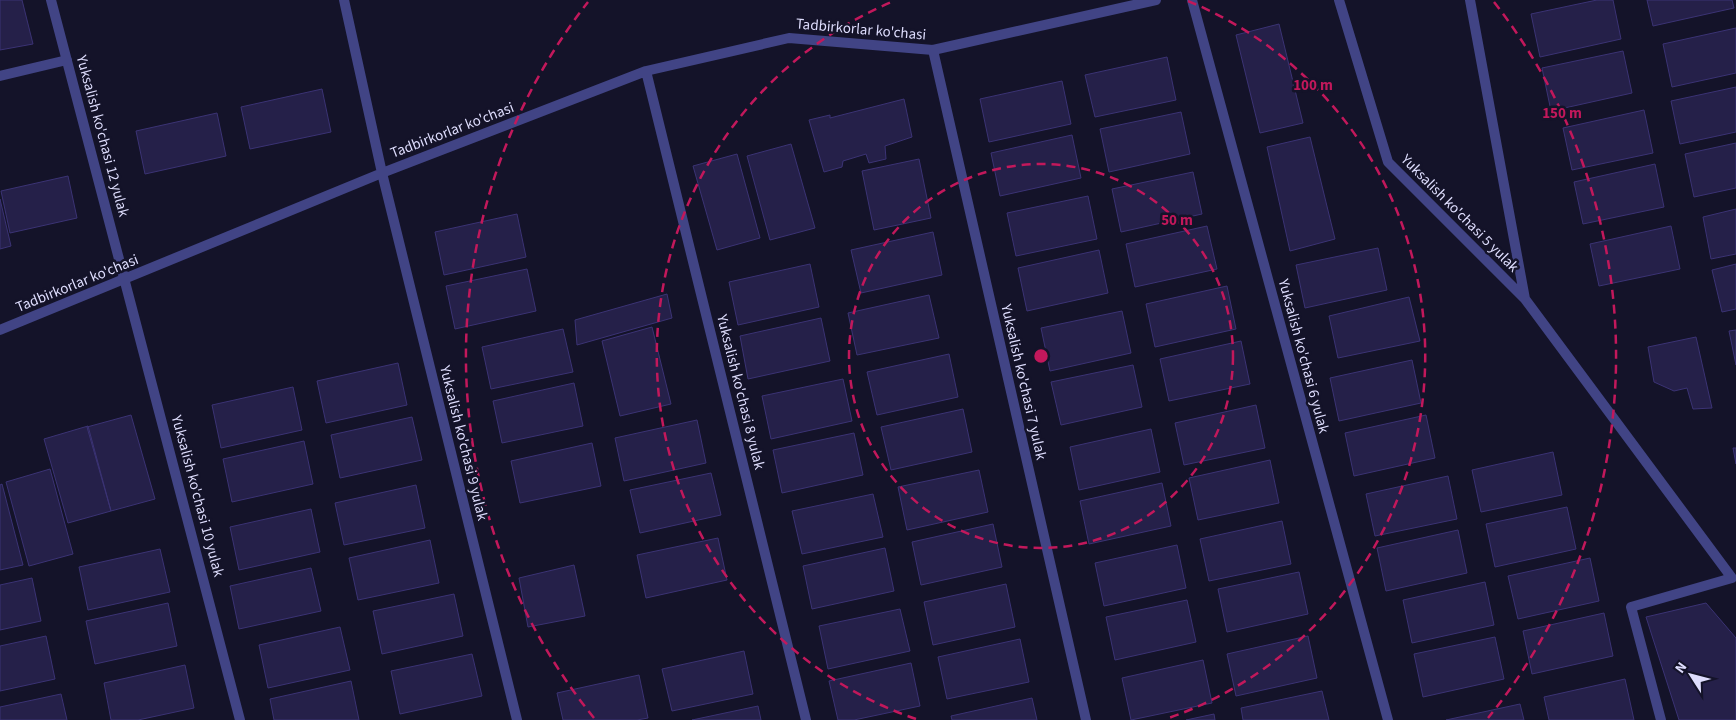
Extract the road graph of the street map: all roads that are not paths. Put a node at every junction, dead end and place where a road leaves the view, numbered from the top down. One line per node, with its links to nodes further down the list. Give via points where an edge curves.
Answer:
1 (51, 0): 8 (street, Yuksalish ko'chasi 12 yulak)
2 (344, 0): 11 (street)
3 (1156, 0): 7 (street, Tadbirkorlar ko'chasi)
4 (1192, 0): 20 (street, Yuksalish ko'chasi 6 yulak)
5 (1339, 0): 13 (street, Yuksalish ko'chasi 5 yulak, via 1388,162)
6 (1470, 0): 13 (street, Yuksalish ko'chasi 5 yulak)
7 (933, 50): 9 (street, Tadbirkorlar ko'chasi, via 789,38); 19 (street, Yuksalish ko'chasi 7 yulak)
8 (67, 60): 10 (street); 12 (street, Yuksalish ko'chasi 12 yulak)
9 (646, 71): 11 (street, Tadbirkorlar ko'chasi); 18 (street, Yuksalish ko'chasi 8 yulak)
10 (0, 76)
11 (382, 173): 12 (street, Tadbirkorlar ko'chasi); 17 (street, Yuksalish ko'chasi 9 yulak)
12 (126, 280): 14 (street, Tadbirkorlar ko'chasi); 16 (street, Yuksalish ko'chasi 10 yulak)
13 (1525, 299): 15 (street, Yuksalish ko'chasi 5 yulak)
14 (0, 330)
15 (1734, 580): 21 (street, Yuksalish ko'chasi 5 yulak, via 1631,607)
16 (240, 720)
17 (517, 720)
18 (806, 720)
19 (1086, 720)
20 (1388, 720)
21 (1661, 720)

